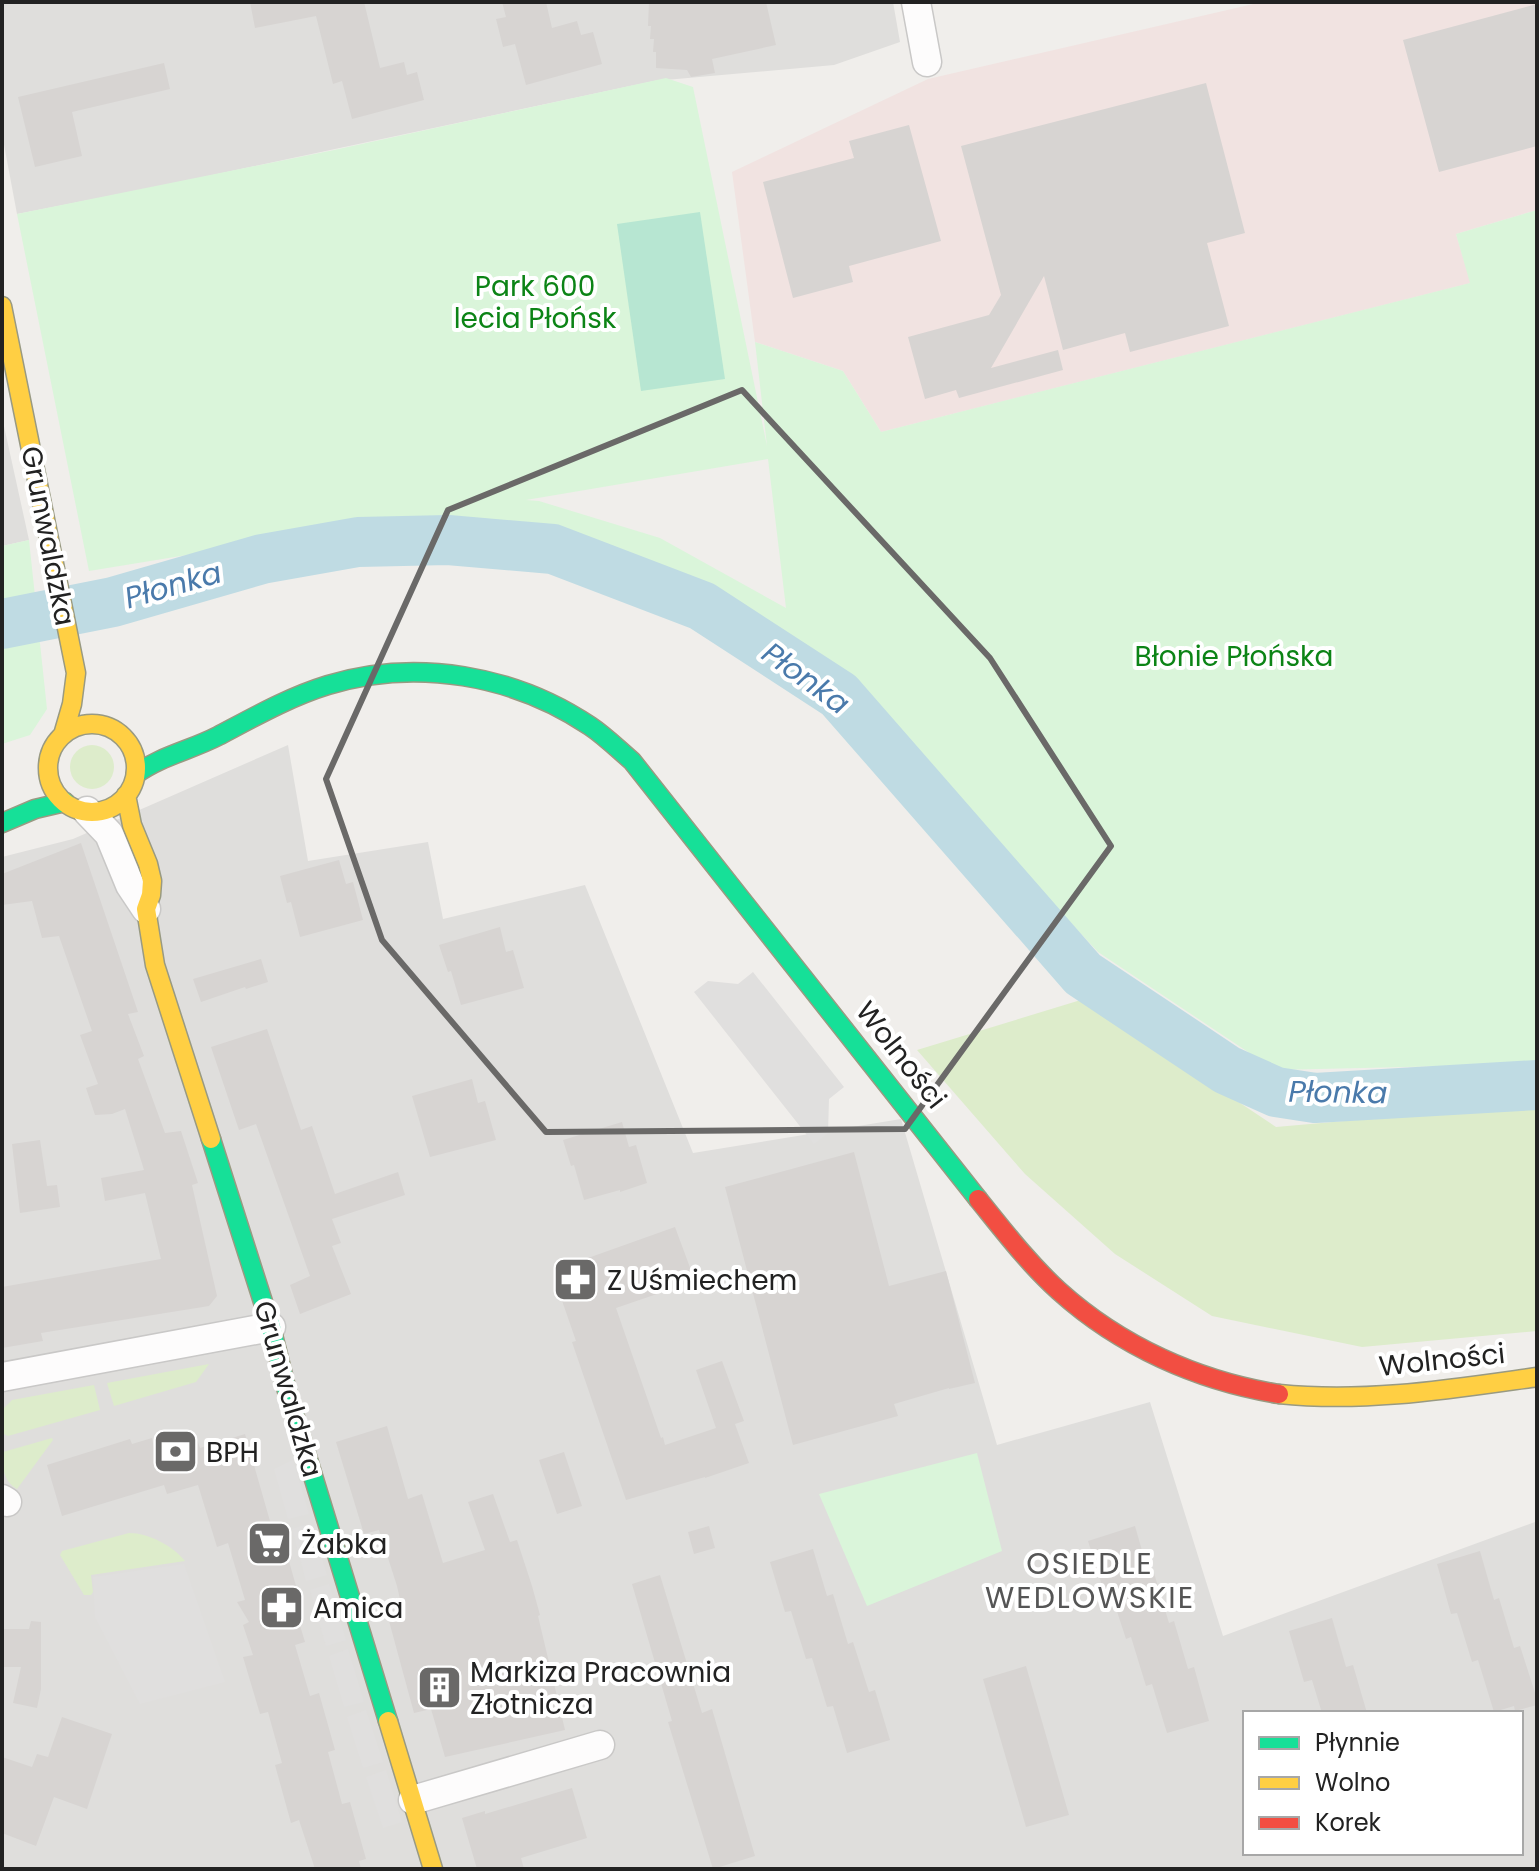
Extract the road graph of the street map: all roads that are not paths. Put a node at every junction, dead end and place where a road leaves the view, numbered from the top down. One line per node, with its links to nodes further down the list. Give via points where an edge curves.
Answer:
1 (916, 2): 2 (street)
2 (927, 62)
3 (2, 306): 4 (street, Grunwaldzka)
4 (11, 395): 5 (street, Grunwaldzka)
5 (76, 673): 8 (street, Grunwaldzka, via 91,700); 9 (street, Grunwaldzka)
6 (270, 707): 7 (street, Wolności); 10 (street, Wolności); 17 (street, Wolności, via 361,677 450,673 542,699 593,728 632,761 1005,1233 1061,1292 1129,1341 1169,1362 1235,1385 1312,1397 1402,1394)
7 (217, 714)
8 (125, 734): 9 (street, via 86,724); 10 (street)
9 (63, 735): 12 (street, via 42,772)
10 (136, 774): 11 (street)
11 (126, 795): 12 (street, via 102,811); 14 (street, Grunwaldzka, via 152,881)
12 (76, 806): 13 (street, via 35,809); 14 (street, Grunwaldzka, via 109,834)
13 (2, 823)
14 (146, 909): 15 (street, Grunwaldzka, via 155,965)
15 (271, 1327): 16 (street); 19 (street, Grunwaldzka)
16 (2, 1377)
17 (1537, 1377)
18 (600, 1745): 19 (street)
19 (413, 1800): 20 (street, Grunwaldzka)
20 (433, 1869)

